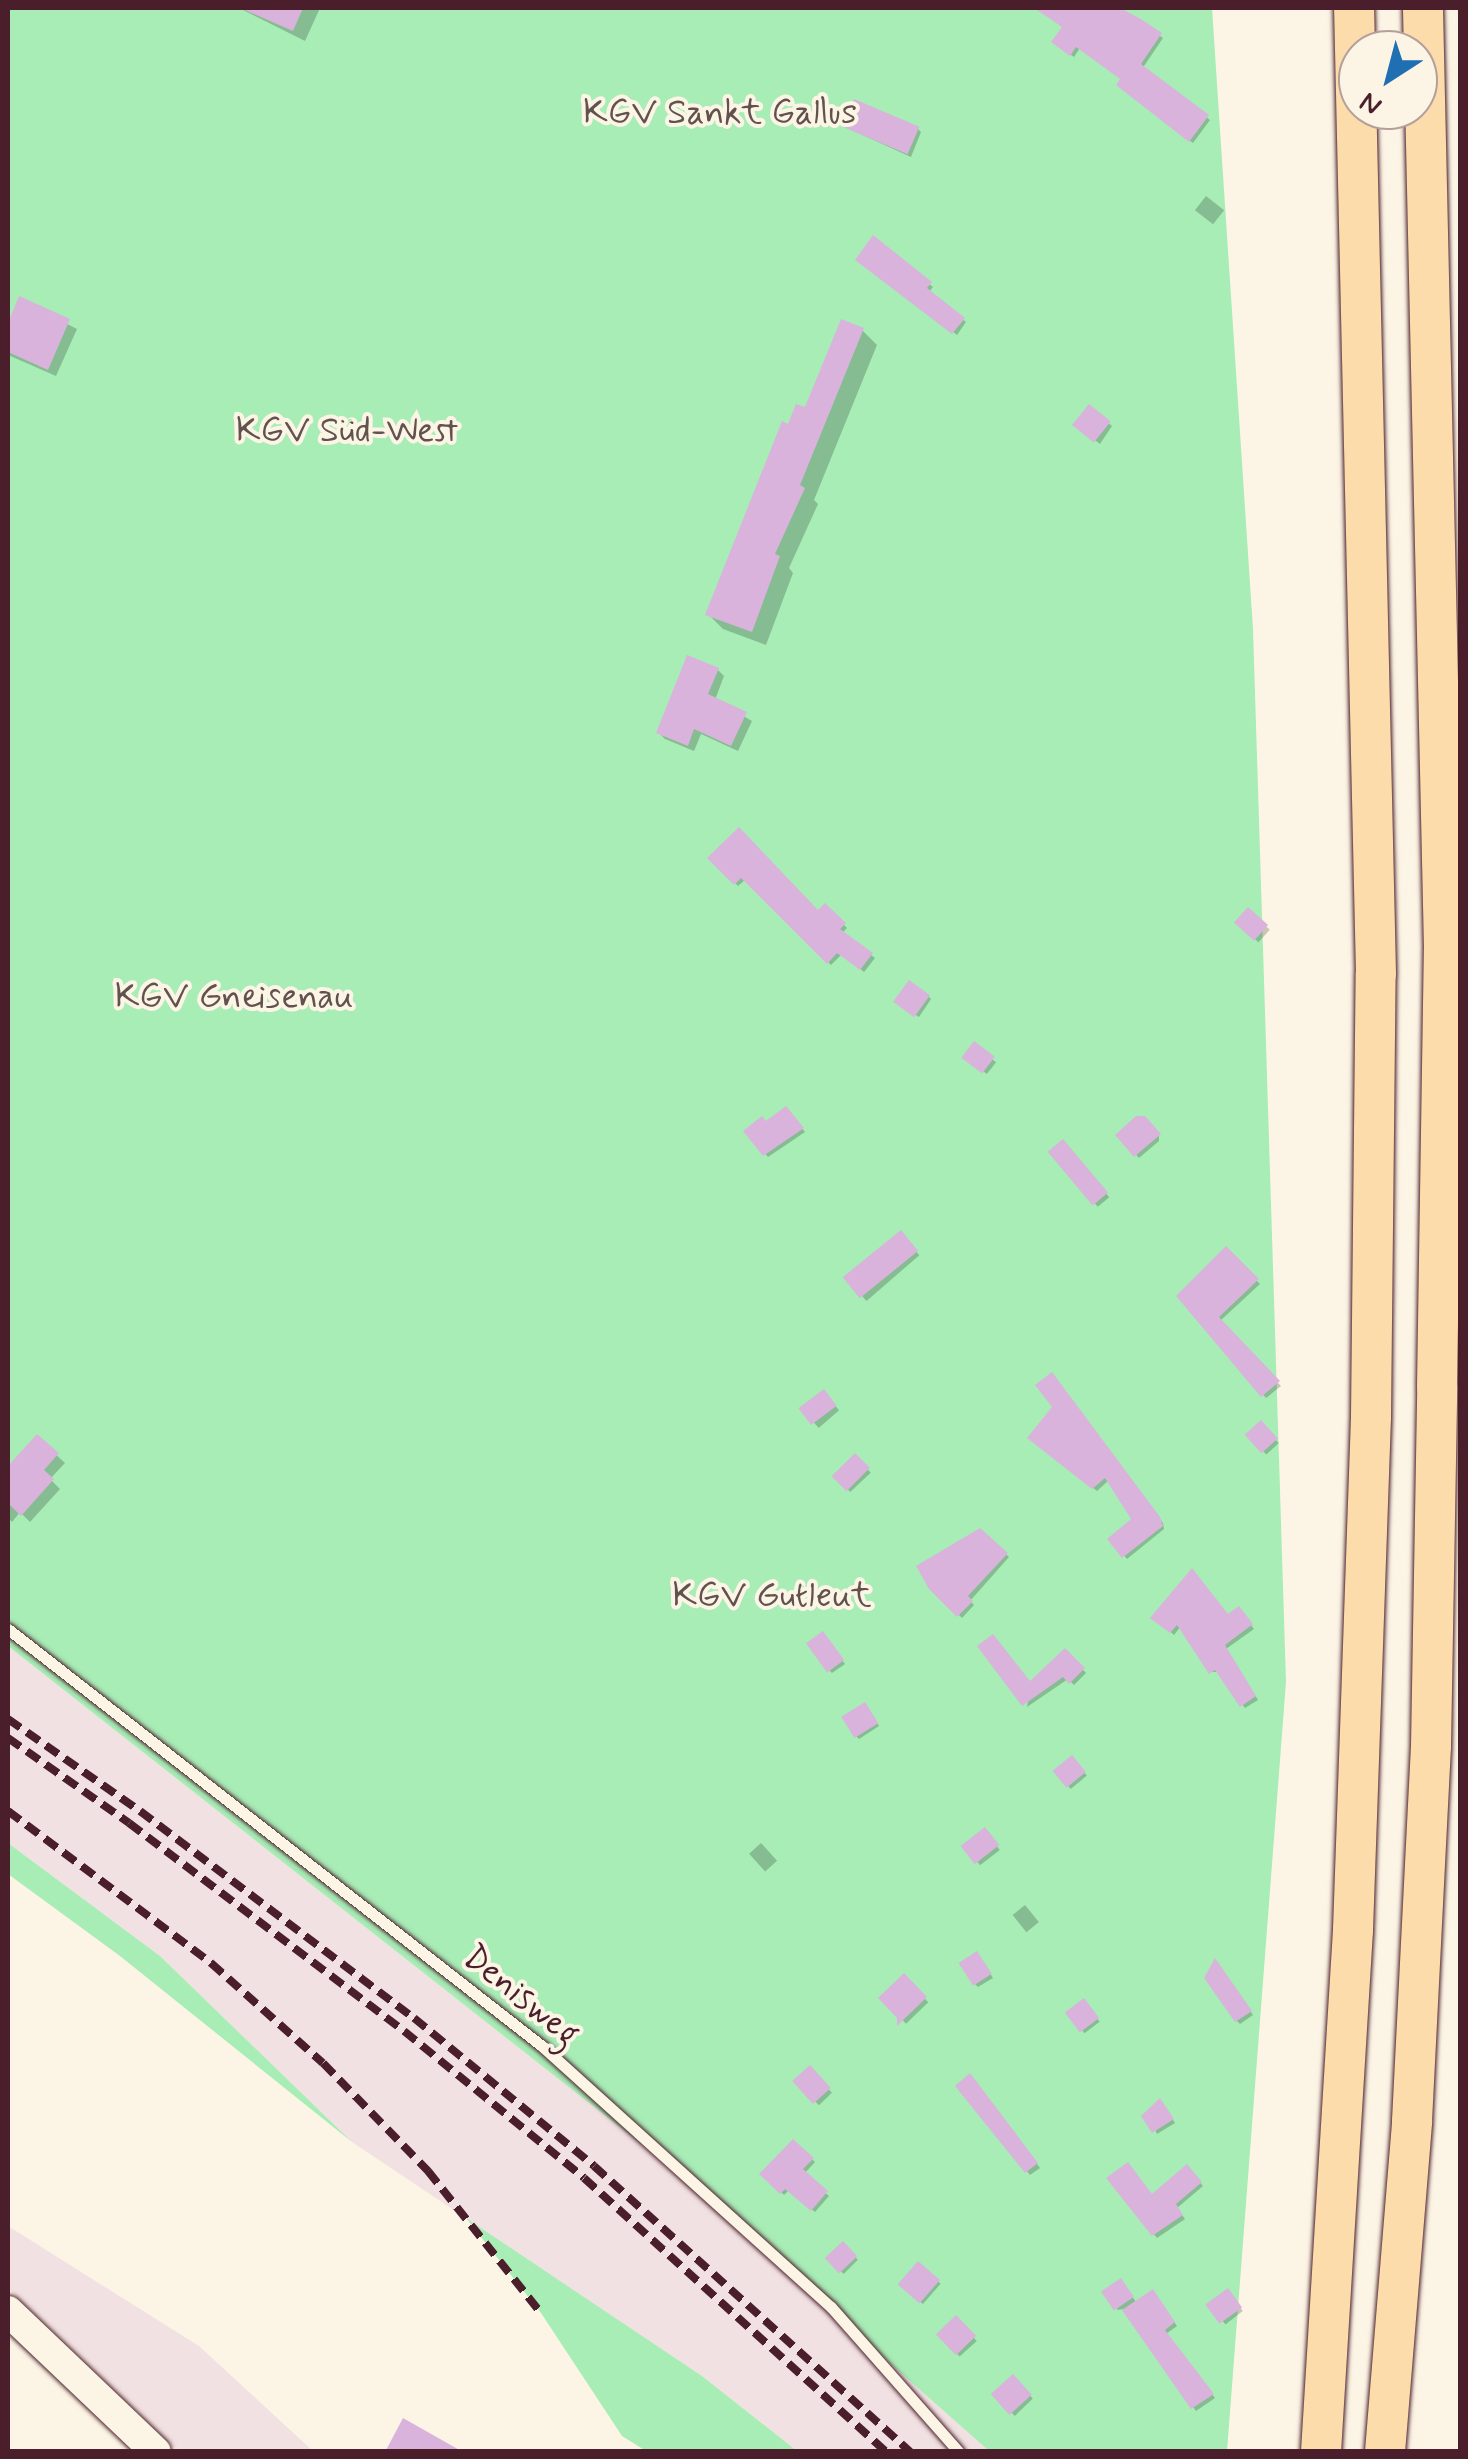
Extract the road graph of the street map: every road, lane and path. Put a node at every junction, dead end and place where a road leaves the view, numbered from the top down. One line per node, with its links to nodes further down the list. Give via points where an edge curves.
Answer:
1 (1354, 8): 7 (highway, via 1376,974 1371,1417 1354,1930)
2 (1423, 8): 8 (highway, via 1444,949 1438,1367 1431,1746 1412,2120)
3 (8, 1629): 6 (lane, Denisweg, via 556,2059 832,2308)
4 (9, 2316): 5 (main road)
5 (156, 2452)
6 (959, 2452)
7 (1320, 2452)
8 (1385, 2452)

